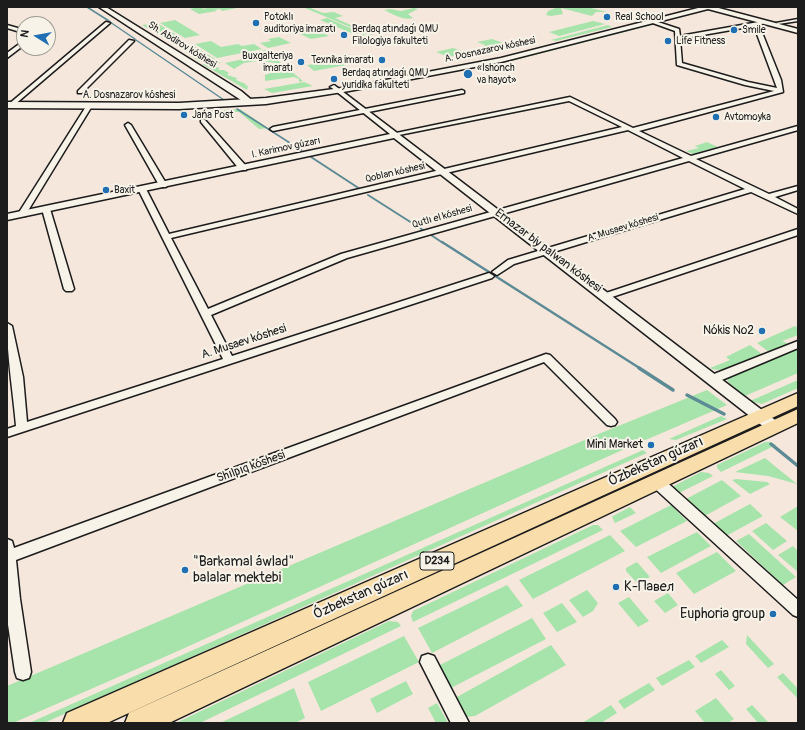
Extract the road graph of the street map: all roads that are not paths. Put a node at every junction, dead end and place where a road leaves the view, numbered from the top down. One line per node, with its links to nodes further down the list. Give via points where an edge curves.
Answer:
1 (102, 7): 17 (street, Sh. Abdirov kóshesi)
2 (708, 8): 4 (main road, A. Dosnazarov kóshesi); 6 (main road); 7 (main road); 13 (main road, A. Dosnazarov kóshesi, via 508,54)
3 (798, 20): 7 (street)
4 (652, 22): 9 (street, via 677,30); 13 (main road, A. Dosnazarov kóshesi, via 501,60)
5 (108, 23): 18 (street)
6 (759, 23): 8 (main road); 9 (street); 14 (street)
7 (778, 23): 8 (main road)
8 (798, 30)
9 (677, 38): 14 (street, via 679,64)
10 (131, 41): 15 (street)
11 (16, 49): 12 (street)
12 (7, 56)
13 (336, 89): 17 (main road, A. Dosnazarov kóshesi); 20 (street, Ernazar biy palwan kóshesi)
14 (781, 91): 25 (street, Qoblan kóshesi)
15 (80, 92)
16 (462, 92): 20 (street)
17 (250, 102): 19 (main road, A. Dosnazarov kóshesi, via 203,106)
18 (9, 106): 19 (main road, A. Dosnazarov kóshesi)
19 (89, 106): 38 (street)
20 (365, 112): 24 (street); 26 (street, Ernazar biy palwan kóshesi)
21 (203, 121): 28 (street)
22 (128, 125): 30 (street)
23 (798, 128): 27 (street, Qutlı el kóshesi)
24 (273, 129)
25 (631, 129): 26 (street, I. Karimov gúzarı, via 570,98); 27 (street); 29 (street, Qoblan kóshesi)
26 (396, 135): 28 (street, I. Karimov gúzarı); 29 (street, Ernazar biy palwan kóshesi)
27 (691, 158): 33 (street); 36 (street, Qutlı el kóshesi)
28 (243, 168): 30 (street, I. Karimov gúzarı)
29 (443, 172): 36 (street, Ernazar biy palwan kóshesi); 41 (street, Qoblan kóshesi)
30 (163, 185): 32 (street, I. Karimov gúzarı)
31 (798, 188): 34 (street)
32 (142, 189): 35 (street, I. Karimov gúzarı); 41 (street)
33 (752, 189): 34 (street); 42 (street, A. Musaev kóshesi)
34 (768, 197): 37 (street)
35 (46, 209): 38 (street, I. Karimov gúzarı); 43 (street)
36 (498, 212): 42 (street, Ernazar biy palwan kóshesi); 45 (street, Qutlı el kóshesi, via 344,256)
37 (798, 212)
38 (22, 214): 39 (street, I. Karimov gúzarı)
39 (7, 217)
40 (798, 232): 44 (street)
41 (166, 237): 45 (street)
42 (548, 252): 44 (street, Ernazar biy palwan kóshesi); 48 (street, A. Musaev kóshesi, via 512,262 493,274)
43 (69, 289)
44 (606, 296): 50 (street, Ernazar biy palwan kóshesi)
45 (205, 314): 48 (street)
46 (7, 326): 49 (street)
47 (798, 344): 50 (street)
48 (229, 360): 55 (street, A. Musaev kóshesi)
49 (12, 379): 55 (street)
50 (713, 379): 53 (street, Ernazar biy palwan kóshesi)
51 (798, 399): 53 (main road, Ózbekstan gúzarı / D234)
52 (798, 415): 53 (main road, Ózbekstan gúzarı / D234)
53 (767, 421): 57 (main road, Ózbekstan gúzarı / D234); 62 (main road, Ózbekstan gúzarı / D234)
54 (611, 422): 58 (street, Shılpıq kóshesi, via 546,357)
55 (22, 428): 56 (street, A. Musaev kóshesi)
56 (7, 433)
57 (656, 481): 59 (street); 63 (main road, Ózbekstan gúzarı / D234)
58 (7, 553): 61 (street)
59 (798, 610)
60 (428, 662): 64 (street)
61 (23, 672)
62 (77, 723)
63 (139, 723)
64 (460, 723)

